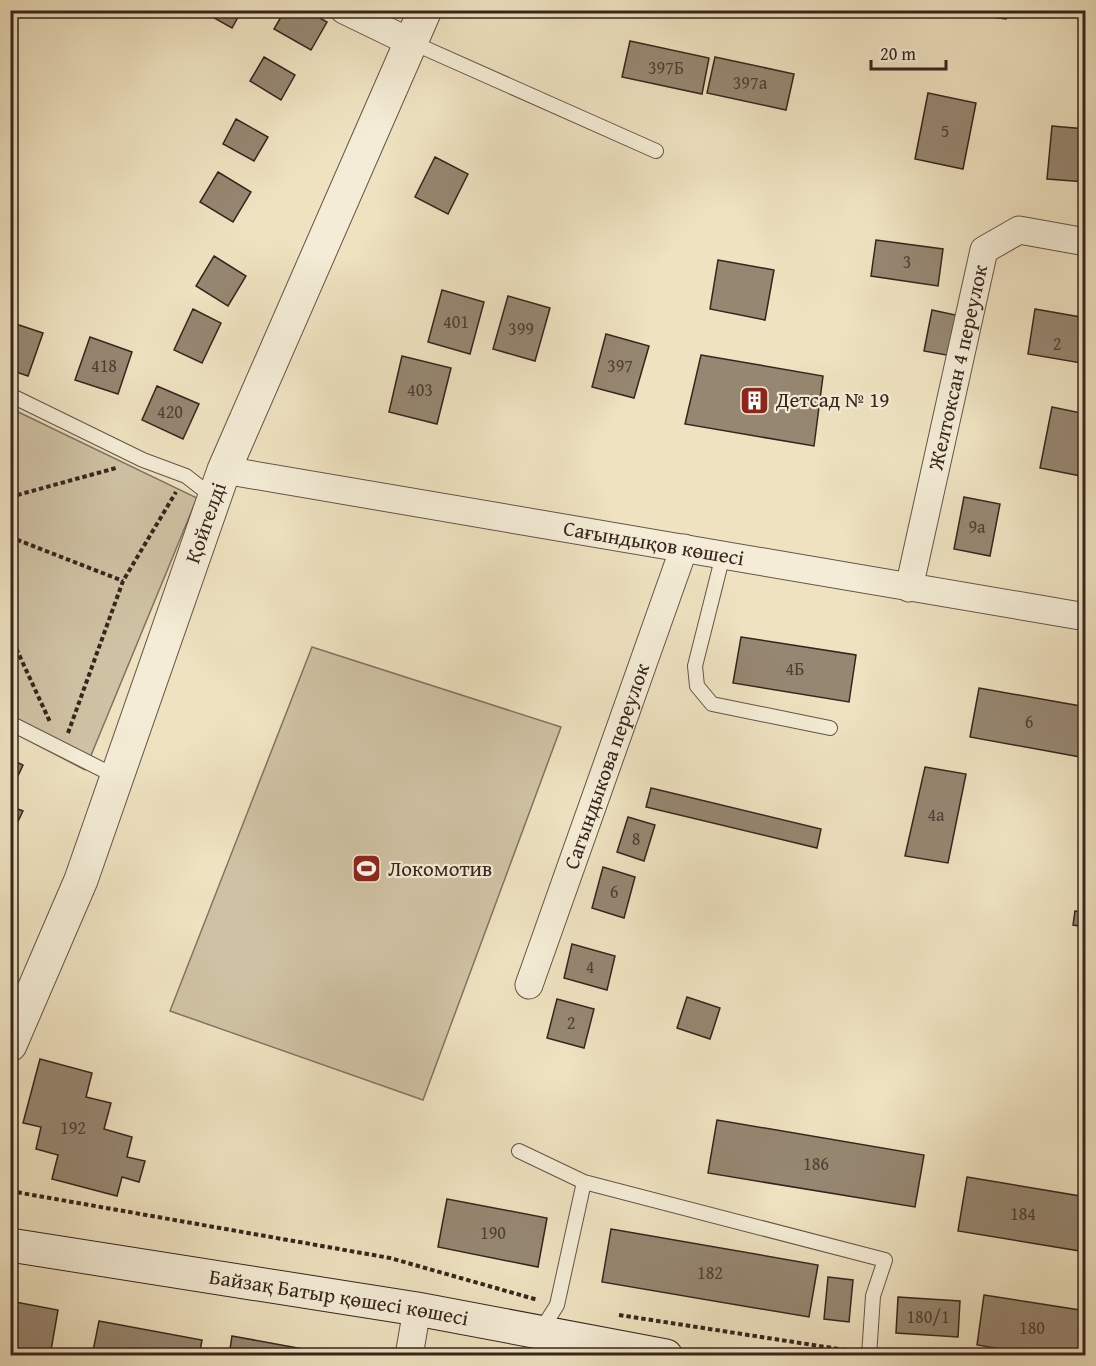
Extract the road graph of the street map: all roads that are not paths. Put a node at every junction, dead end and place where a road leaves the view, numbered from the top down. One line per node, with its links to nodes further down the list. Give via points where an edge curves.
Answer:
1 (344, 10): 3 (street)
2 (425, 10): 3 (street, Қойгелді)
3 (410, 42): 4 (lane); 7 (street, Қойгелді)
4 (656, 152)
5 (1086, 242): 10 (street, Желтоксан 4 переулок, via 1019,230 984,250)
6 (10, 395): 7 (lane, via 143,460)
7 (219, 483): 8 (street, Сағындықов көшесі); 14 (street, Қойгелді)
8 (684, 548): 9 (street, Сағындықов көшесі); 15 (street, Сагындыкова переулок)
9 (723, 555): 10 (street, Сағындықов көшесі); 13 (lane, via 695,666 697,686 712,704)
10 (909, 588): 11 (street, Сағындықов көшесі)
11 (1086, 617)
12 (10, 723): 14 (lane)
13 (830, 728)
14 (117, 777): 16 (street, Қойгелді, via 81,880)
15 (528, 985)
16 (14, 1026)
17 (519, 1151): 18 (lane)
18 (584, 1182): 21 (lane); 22 (lane, via 885,1260 873,1296)
19 (10, 1245): 20 (street, Байзақ Батыр қөшесі көшесі)
20 (417, 1309): 21 (street, Байзақ Батыр қөшесі көшесі); 23 (street)
21 (548, 1319): 24 (street, Байзақ Батыр қөшесі көшесі)
22 (869, 1355)
23 (409, 1356)
24 (666, 1356)

